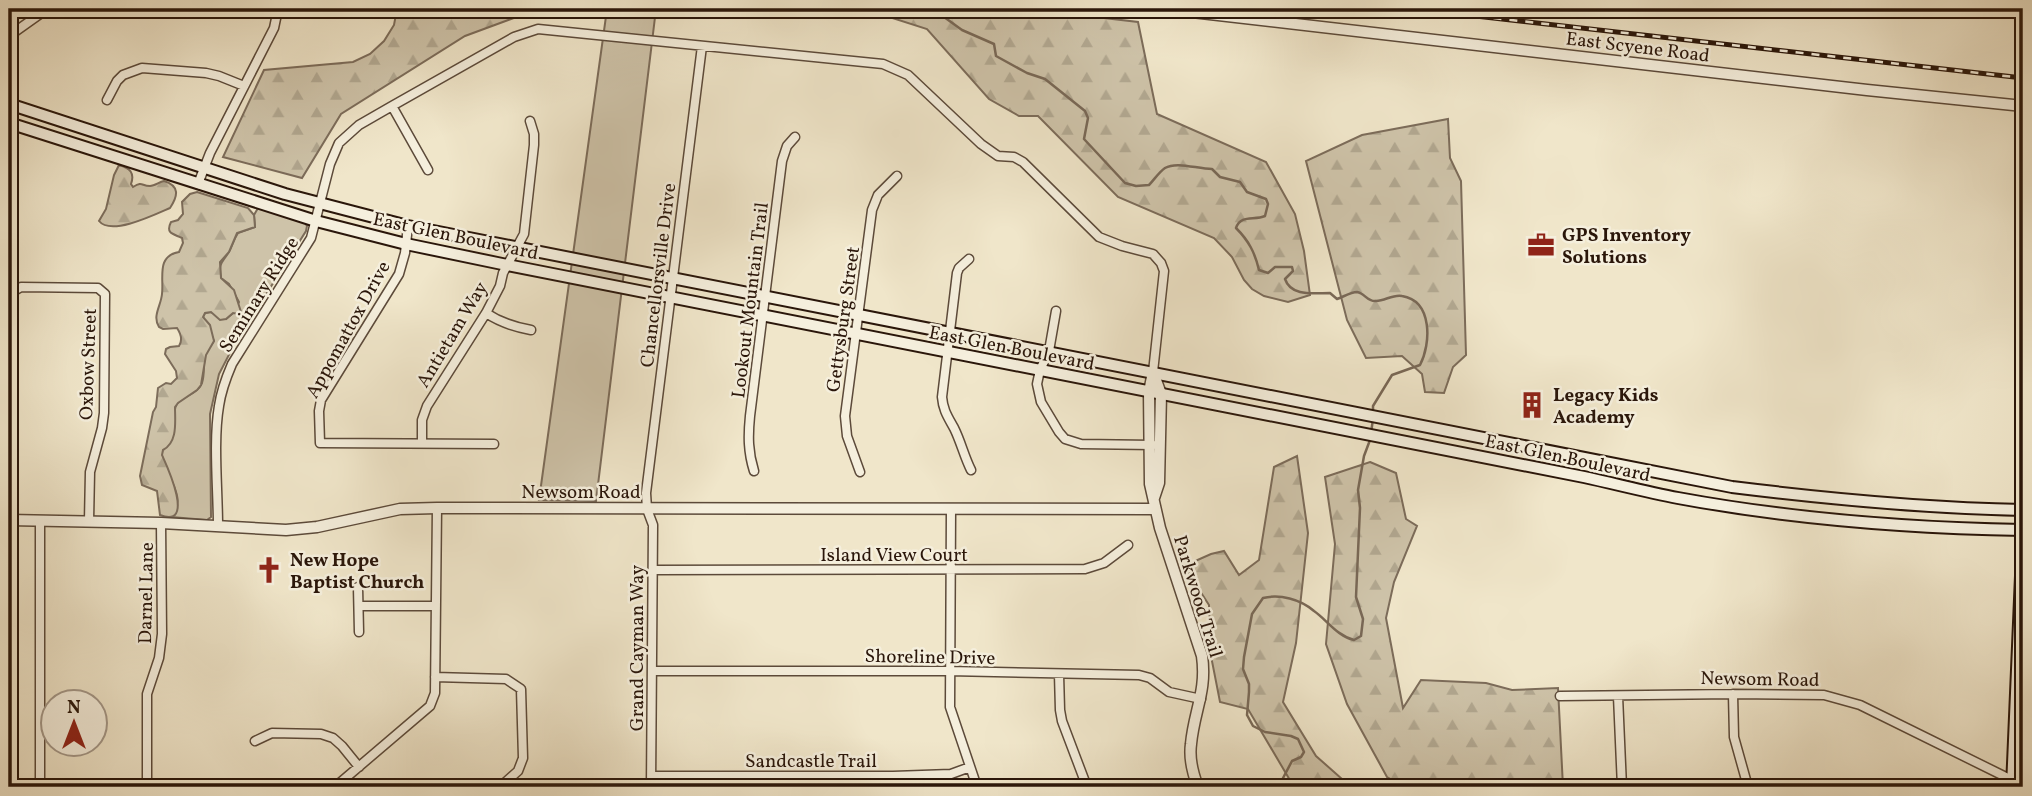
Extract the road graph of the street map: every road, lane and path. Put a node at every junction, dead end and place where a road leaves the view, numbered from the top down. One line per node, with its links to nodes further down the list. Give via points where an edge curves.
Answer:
1 (47, 9): 4 (street)
2 (278, 9): 6 (street, via 274,28)
3 (1166, 9): 10 (street, East Scyene Road)
4 (9, 36)
5 (702, 46): 9 (street, Seminary Ridge, via 537,29 514,37); 25 (street, Chancellorsville Drive); 38 (street, Seminary Ridge, via 883,64 908,75 981,144 998,156 1023,162 1099,237 1153,254 1161,263 1164,271)
6 (244, 86): 7 (street, via 206,73 142,68 123,75); 14 (street)
7 (107, 100)
8 (9, 104): 14 (main road, East Glen Boulevard)
9 (392, 106): 15 (street); 18 (street, Seminary Ridge, via 359,125 340,144)
10 (2023, 106)
11 (530, 121): 22 (street, Antietam Way, via 534,145 524,234)
12 (9, 122): 17 (main road, East Glen Boulevard)
13 (795, 137): 26 (street, Lookout Mountain Trail, via 782,161)
14 (204, 167): 17 (street); 18 (main road, East Glen Boulevard)
15 (428, 170)
16 (897, 176): 30 (street, Gettysburg Street, via 877,195 872,210)
17 (198, 184): 19 (main road, East Glen Boulevard)
18 (321, 204): 19 (street, Seminary Ridge); 20 (main road, East Glen Boulevard)
19 (316, 221): 21 (main road, East Glen Boulevard); 58 (street, Seminary Ridge, via 311,238 226,380 219,407)
20 (408, 226): 21 (street, Appomattox Drive); 22 (main road, East Glen Boulevard)
21 (406, 244): 24 (main road, East Glen Boulevard); 41 (street, Appomattox Drive, via 399,274 321,400 320,443)
22 (518, 247): 24 (street, Antietam Way); 25 (main road, East Glen Boulevard)
23 (969, 259): 33 (street, via 957,273)
24 (507, 265): 27 (main road, East Glen Boulevard); 29 (street, Antietam Way)
25 (673, 278): 26 (main road, East Glen Boulevard); 27 (street, Chancellorsville Drive)
26 (766, 295): 30 (main road, East Glen Boulevard); 31 (street, Lookout Mountain Trail)
27 (671, 297): 31 (main road, East Glen Boulevard); 51 (street, Chancellorsville Drive, via 647,476)
28 (1056, 311): 35 (street)
29 (486, 313): 32 (street, via 511,327); 41 (street, Antietam Way, via 427,405)
30 (859, 314): 33 (main road, East Glen Boulevard); 34 (street, Gettysburg Street)
31 (763, 315): 34 (main road, East Glen Boulevard); 46 (street, Lookout Mountain Trail, via 748,439)
32 (530, 330)
33 (951, 332): 35 (main road, East Glen Boulevard); 36 (street)
34 (856, 334): 36 (main road, East Glen Boulevard); 47 (street, Gettysburg Street, via 844,427)
35 (1049, 351): 37 (street); 38 (main road, East Glen Boulevard)
36 (948, 352): 37 (main road, East Glen Boulevard); 45 (street, via 943,406)
37 (1040, 370): 39 (main road, East Glen Boulevard); 43 (street, via 1039,397 1065,439 1081,444)
38 (1153, 372): 39 (street, Parkwood Trail); 44 (main road, East Glen Boulevard)
39 (1155, 393): 43 (street, Parkwood Trail); 48 (main road, East Glen Boulevard)
40 (9, 410): 56 (street, Oxbow Street, via 14,291 21,287 103,290 104,413 90,472)
41 (422, 443): 42 (street, Appomattox Drive)
42 (494, 444)
43 (1155, 445): 49 (street, Parkwood Trail, via 1150,484)
44 (1589, 458): 48 (main road); 53 (main road, East Glen Boulevard, via 1796,495)
45 (971, 470)
46 (754, 471)
47 (860, 472)
48 (1584, 477): 59 (main road, East Glen Boulevard, via 1678,498 1830,519)
49 (1155, 504): 52 (street, Newsom Road); 74 (street, Parkwood Trail, via 1202,656)
50 (437, 508): 51 (street, Newsom Road); 58 (street, Newsom Road, via 400,509 286,530); 65 (street)
51 (647, 509): 52 (street, Newsom Road); 61 (street, Grand Cayman Way, via 653,525)
52 (951, 509): 62 (street)
53 (2023, 510)
54 (9, 520): 55 (street, Newsom Road)
55 (40, 521): 56 (street, Newsom Road); 81 (street)
56 (89, 521): 57 (street, Newsom Road)
57 (161, 523): 58 (street, Newsom Road); 82 (street, Darnel Lane, via 162,634 147,694)
58 (218, 526)
59 (2023, 529): 79 (main road)
60 (1128, 545): 62 (street, Island View Court, via 1104,563 1085,569)
61 (653, 570): 62 (street, Island View Court); 67 (street, Grand Cayman Way)
62 (950, 570): 68 (street)
63 (358, 587): 64 (street)
64 (359, 606): 65 (street); 66 (street)
65 (436, 606): 70 (street)
66 (359, 632)
67 (652, 671): 68 (street, Shoreline Drive); 78 (street, Grand Cayman Way)
68 (950, 671): 69 (street, Shoreline Drive); 77 (street, via 951,715)
69 (1059, 674): 74 (street, Shoreline Drive, via 1145,676 1169,692); 87 (street, via 1062,721)
70 (435, 677): 76 (street, via 430,706); 84 (street, via 506,679 521,690 523,758 518,771)
71 (1733, 694): 73 (street, Newsom Road); 79 (street, Newsom Road, via 1824,695 1860,705); 90 (street, via 1734,737)
72 (1560, 696): 73 (street, Newsom Road)
73 (1618, 696): 89 (street)
74 (1201, 699): 88 (street, Parkwood Trail, via 1191,744)
75 (255, 741): 76 (street, via 272,733 321,734 333,738)
76 (359, 766): 83 (street)
77 (970, 767): 78 (street, Sandcastle Trail, via 951,774 893,776); 86 (street)
78 (651, 776): 85 (street, Grand Cayman Way)
79 (2012, 784): 80 (street, Newsom Road)
80 (2023, 786)
81 (40, 787)
82 (147, 787)
83 (335, 787)
84 (500, 787)
85 (651, 787)
86 (977, 787)
87 (1087, 787)
88 (1198, 787)
89 (1622, 787)
90 (1748, 787)

